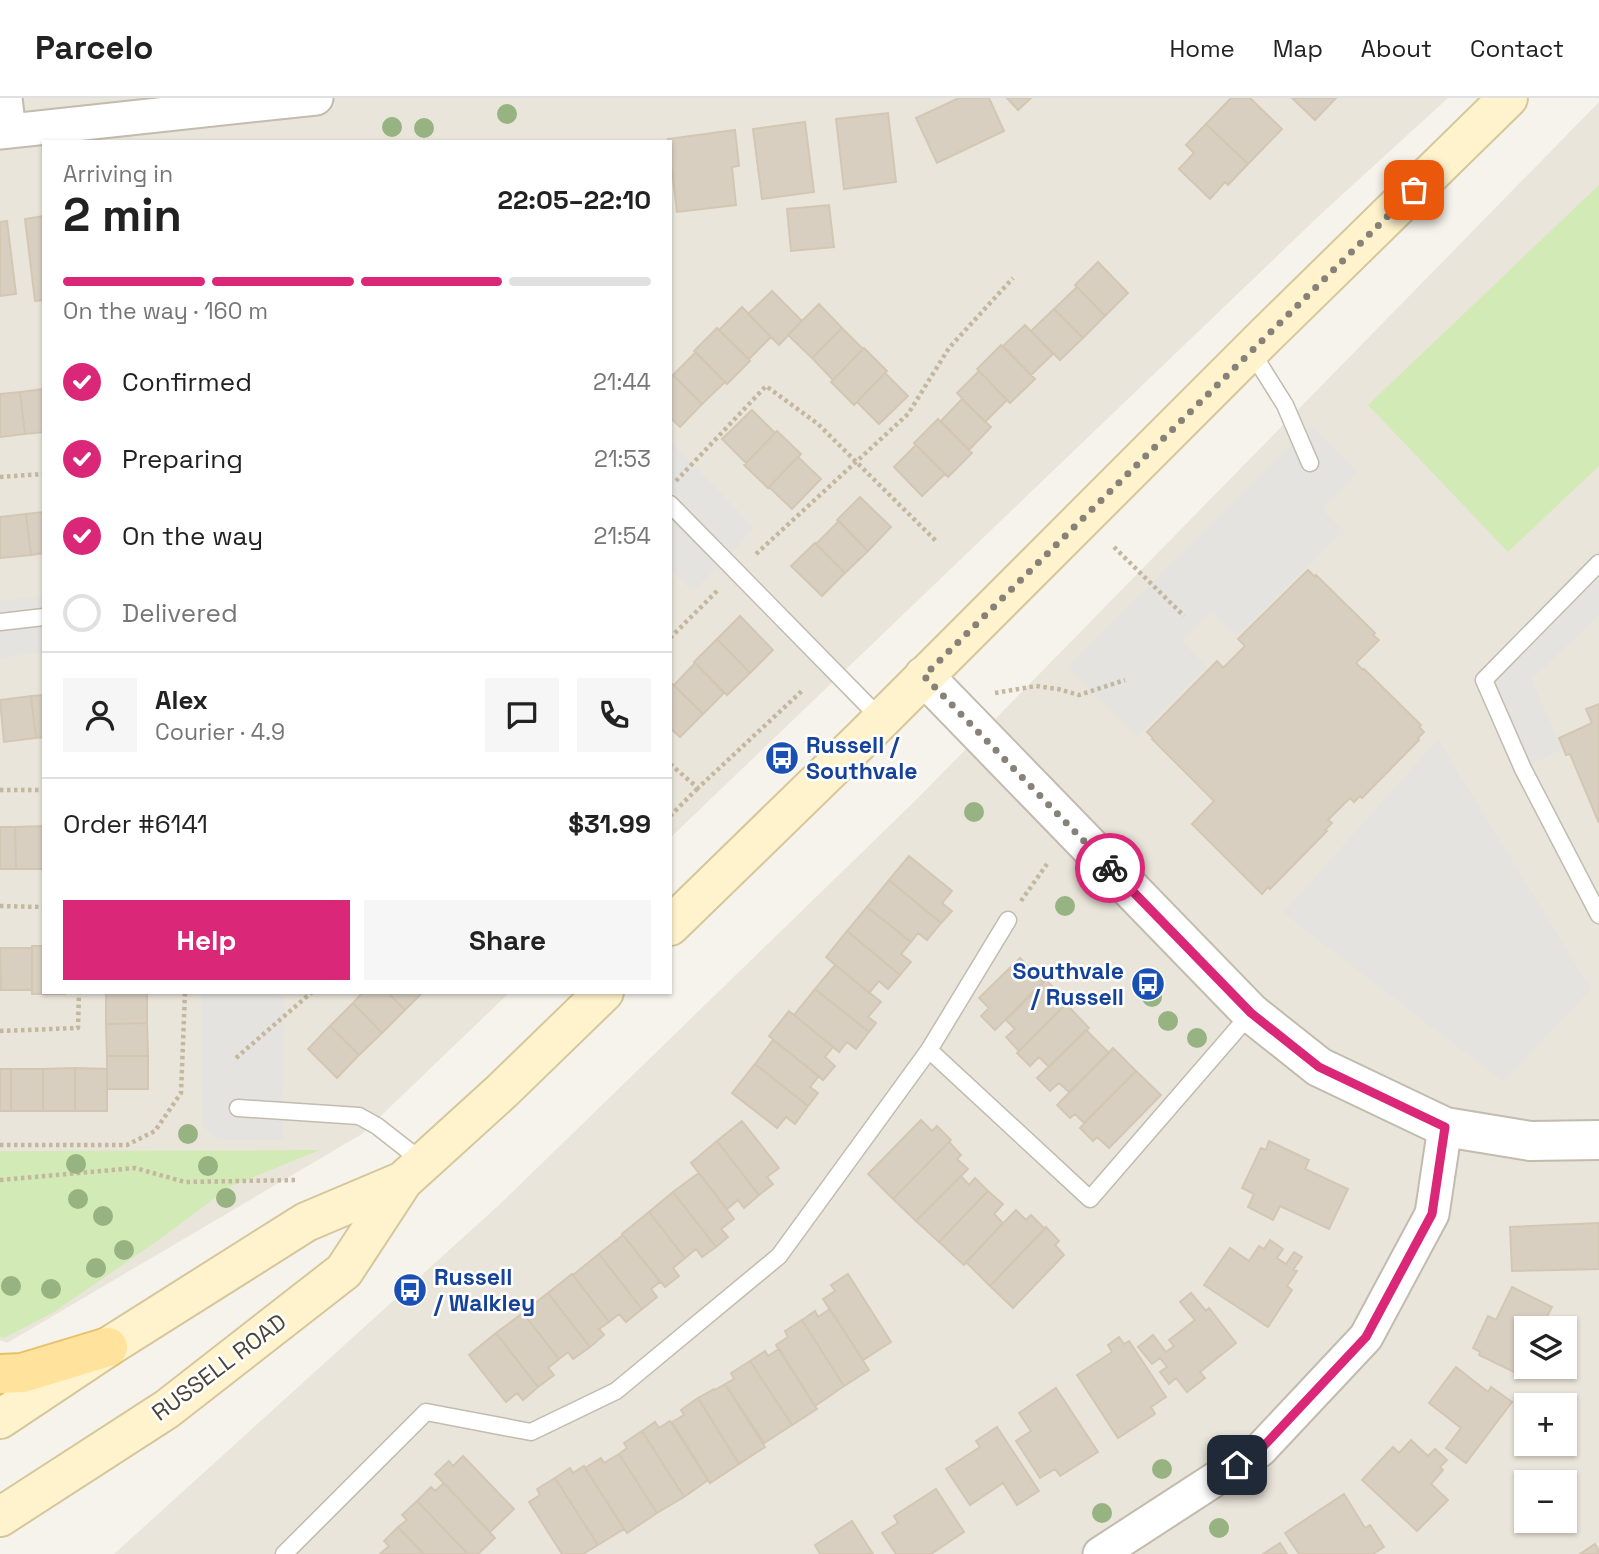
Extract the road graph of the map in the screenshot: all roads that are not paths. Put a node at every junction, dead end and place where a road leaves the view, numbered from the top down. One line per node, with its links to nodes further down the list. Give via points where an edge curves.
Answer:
1 (5, 98): 4 (street)
2 (316, 98): 4 (street)
3 (1508, 98): 5 (main road)
4 (4, 132)
5 (1251, 351): 6 (lane, via 1285,405); 11 (main road)
6 (1310, 463)
7 (672, 506): 12 (lane)
8 (1599, 563): 13 (lane, via 1484,680 1522,769)
9 (42, 617): 10 (lane)
10 (0, 622)
11 (924, 676): 12 (main road); 17 (street)
12 (881, 719): 15 (main road)
13 (1599, 915)
14 (1007, 920): 18 (lane)
15 (672, 924)
16 (602, 994): 22 (main road, RUSSELL ROAD)
17 (1251, 1013): 18 (lane, via 1090,1199); 20 (street, via 1319,1067)
18 (929, 1051): 27 (lane, via 779,1256 617,1391 531,1432 426,1412)
19 (238, 1108): 22 (lane, via 359,1116 377,1126)
20 (1445, 1127): 21 (street, via 1530,1141); 28 (street, via 1432,1214 1366,1337 1260,1450)
21 (1599, 1140)
22 (413, 1171): 23 (main road, RUSSELL ROAD, via 306,1223); 26 (main road, RUSSELL ROAD, via 344,1271 167,1409)
23 (108, 1347): 24 (main road, via 22,1373); 25 (main road, RUSSELL ROAD)
24 (0, 1374)
25 (0, 1419)
26 (0, 1517)
27 (284, 1554)
28 (1100, 1554)

